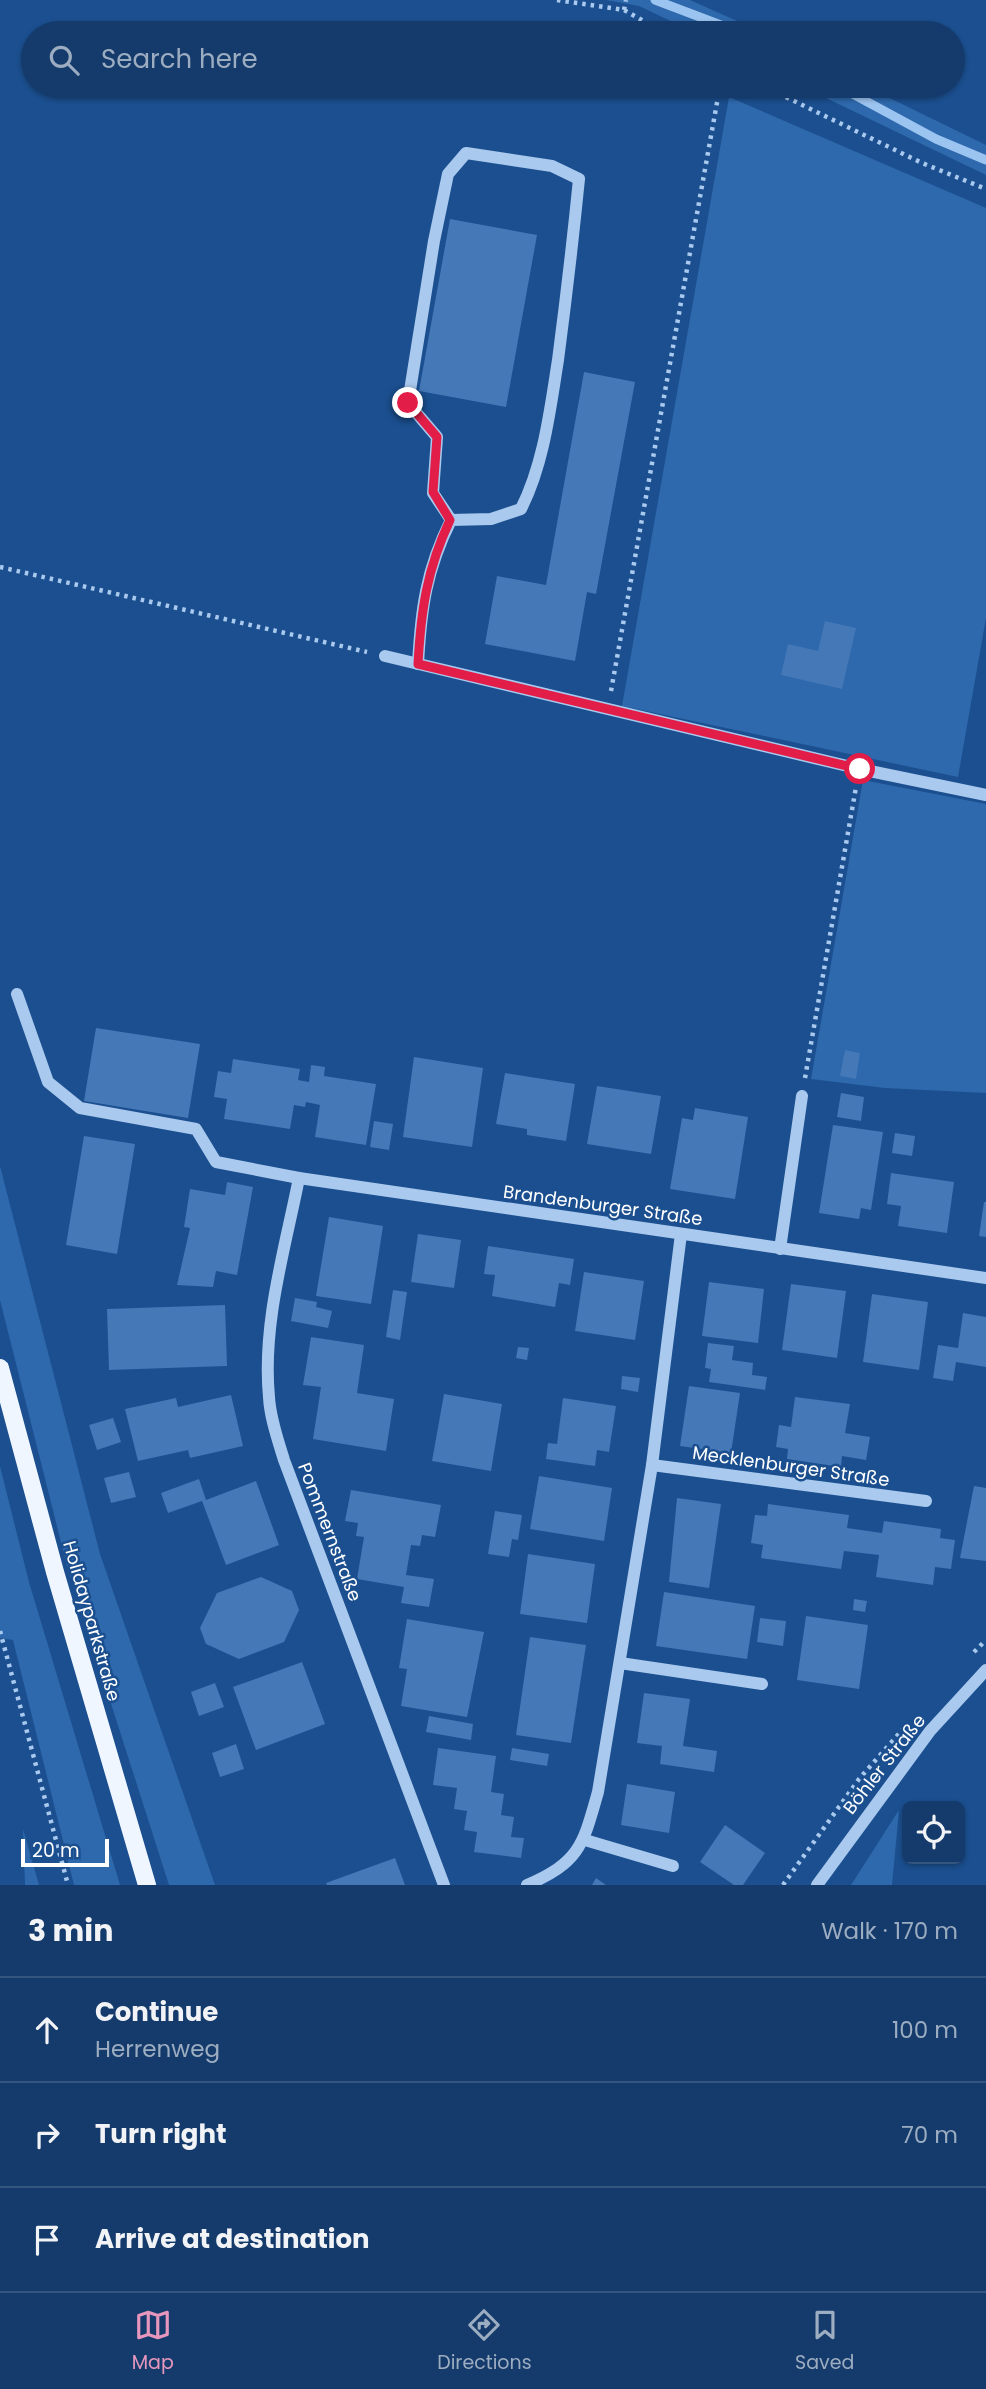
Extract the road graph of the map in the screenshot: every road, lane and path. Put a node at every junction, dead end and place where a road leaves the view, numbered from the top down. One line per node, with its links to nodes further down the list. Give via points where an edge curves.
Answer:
1 (557, 0): 3 (path)
2 (626, 0): 3 (path)
3 (624, 10): 4 (path)
4 (643, 21)
5 (718, 98): 12 (path)
6 (788, 98): 7 (path)
7 (986, 189)
8 (450, 520): 8 (street, via 491,519 521,509 532,487 549,419 579,179 552,166 466,153 448,174 408,403 437,437 433,492); 11 (street, via 433,557 421,615)
9 (0, 567): 10 (path)
10 (385, 656): 11 (street)
11 (418, 664): 12 (street)
12 (607, 709): 13 (street)
13 (860, 769): 14 (street); 16 (path)
14 (986, 795)
15 (17, 994): 17 (street, Brandenburger Straße, via 48,1082 80,1108 196,1129 216,1162)
16 (802, 1096): 19 (street)
17 (299, 1178): 18 (street, Brandenburger Straße); 33 (street, Pommernstraße, via 267,1356 269,1399 284,1460)
18 (681, 1234): 19 (street, Brandenburger Straße); 22 (street)
19 (780, 1249): 20 (street, Brandenburger Straße)
20 (986, 1278)
21 (0, 1368): 32 (main road, Holidayparkstraße)
22 (652, 1465): 23 (street, Mecklenburger Straße); 26 (street)
23 (926, 1501)
24 (0, 1632): 25 (path)
25 (3, 1652): 31 (path)
26 (620, 1663): 28 (street); 29 (street)
27 (986, 1670): 35 (street, Böhler Straße, via 930,1731)
28 (762, 1684)
29 (585, 1840): 30 (street); 34 (street, via 573,1857 550,1875)
30 (673, 1866)
31 (68, 1885)
32 (147, 1885)
33 (444, 1885)
34 (527, 1885)
35 (817, 1885)

